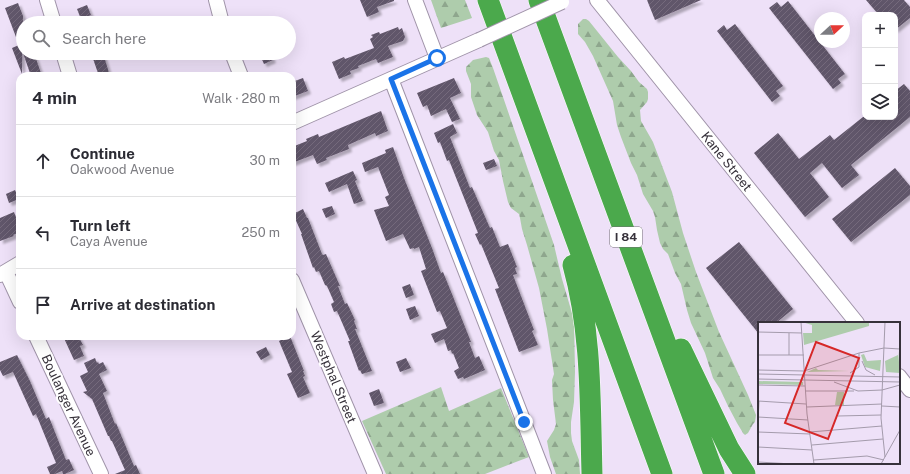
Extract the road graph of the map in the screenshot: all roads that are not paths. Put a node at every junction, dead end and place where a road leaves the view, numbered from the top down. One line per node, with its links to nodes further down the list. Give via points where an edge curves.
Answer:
1 (47, 0): 8 (street)
2 (216, 0): 9 (street)
3 (415, 0): 10 (street)
4 (488, 0): 17 (highway)
5 (539, 0): 18 (highway, I 84)
6 (597, 0): 23 (street, Kane Street)
7 (565, 1): 10 (street, bridge)
8 (52, 16)
9 (220, 16)
10 (437, 58): 15 (street)
11 (65, 60): 13 (street)
12 (235, 60): 14 (street)
13 (69, 72)
14 (239, 72)
15 (391, 79): 16 (street); 29 (street)
16 (296, 121)
17 (558, 190): 30 (highway, via 564,236 579,287 585,325); 31 (highway)
18 (634, 259): 32 (highway, I 84); 33 (highway, via 663,307 726,444)
19 (16, 265): 20 (street)
20 (3, 273): 22 (street)
21 (296, 289): 28 (street, Westphal Street)
22 (16, 295)
23 (855, 322)
24 (38, 340): 27 (street, Boulanger Avenue)
25 (900, 377): 26 (street)
26 (910, 390)
27 (101, 474)
28 (376, 474)
29 (544, 474)
30 (592, 474)
31 (662, 474)
32 (714, 474)
33 (746, 474)

